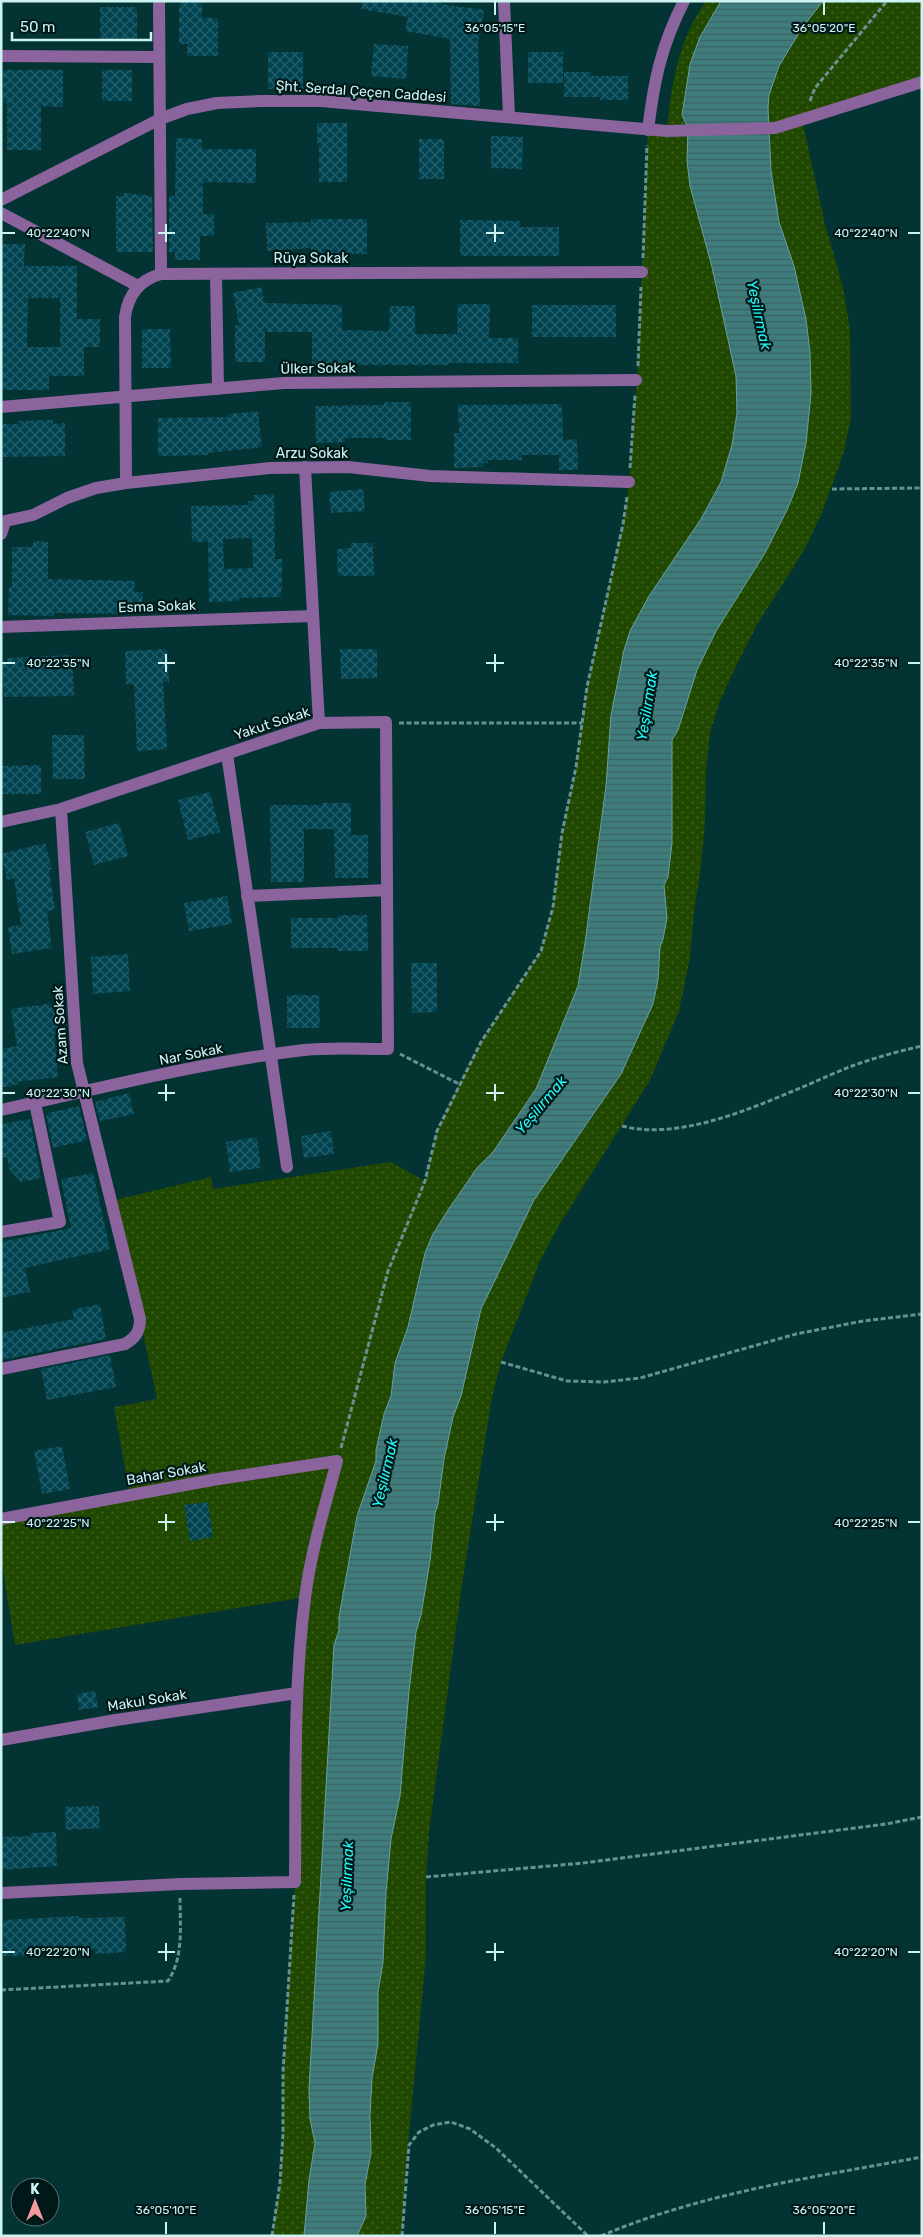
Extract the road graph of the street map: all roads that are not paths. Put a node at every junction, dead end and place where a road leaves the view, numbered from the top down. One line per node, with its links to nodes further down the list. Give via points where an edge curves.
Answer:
1 (159, 1): 5 (street)
2 (504, 1): 7 (street)
3 (684, 1): 9 (street, via 661,53)
4 (1, 56): 5 (street)
5 (159, 57): 8 (street)
6 (922, 82): 9 (street, Şht. Serdal Çeçen Caddesi, via 775,128 680,132)
7 (509, 117): 8 (street, Şht. Serdal Çeçen Caddesi, via 321,101 261,100 217,103); 9 (street, Şht. Serdal Çeçen Caddesi)
8 (160, 119): 10 (street, Şht. Serdal Çeçen Caddesi); 13 (street)
9 (648, 130)
10 (1, 200)
11 (1, 213): 15 (street)
12 (642, 272): 14 (street, Rüya Sokak)
13 (161, 274): 14 (street, Rüya Sokak); 15 (street, Rüya Sokak)
14 (216, 274): 17 (street)
15 (138, 286): 18 (street, via 127,304 125,316)
16 (636, 380): 17 (street, Ülker Sokak, via 284,383)
17 (218, 389): 18 (street, Ülker Sokak)
18 (125, 397): 19 (street, Ülker Sokak); 22 (street)
19 (1, 407)
20 (305, 467): 21 (street, Arzu Sokak, via 348,467 430,476); 22 (street, Arzu Sokak); 24 (street)
21 (629, 482)
22 (126, 483): 23 (street, Arzu Sokak, via 88,490)
23 (2, 526)
24 (313, 616): 25 (street, Esma Sokak); 26 (street)
25 (1, 627)
26 (319, 723): 27 (street, Yakut Sokak); 30 (street, Yakut Sokak, via 386,722)
27 (227, 754): 28 (street, Yakut Sokak); 31 (street)
28 (62, 809): 29 (street, Yakut Sokak); 33 (street, Azam Sokak, via 77,1063)
29 (1, 822)
30 (387, 890): 31 (street); 32 (street, Nar Sokak, via 388,1049 305,1050)
31 (247, 896): 32 (street)
32 (270, 1055): 33 (street, Nar Sokak); 36 (street)
33 (84, 1092): 34 (street, Nar Sokak); 38 (street, Azam Sokak, via 140,1319 138,1334 125,1344)
34 (35, 1103): 35 (street, Nar Sokak); 37 (street, via 60,1222)
35 (1, 1110)
36 (287, 1167)
37 (1, 1232)
38 (1, 1369)
39 (1, 1519): 40 (street, Bahar Sokak, via 212,1480 337,1461 313,1550 305,1597)
40 (297, 1692): 41 (street, Makul Sokak); 42 (street, via 295,1882 180,1884)
41 (1, 1740)
42 (1, 1894)

